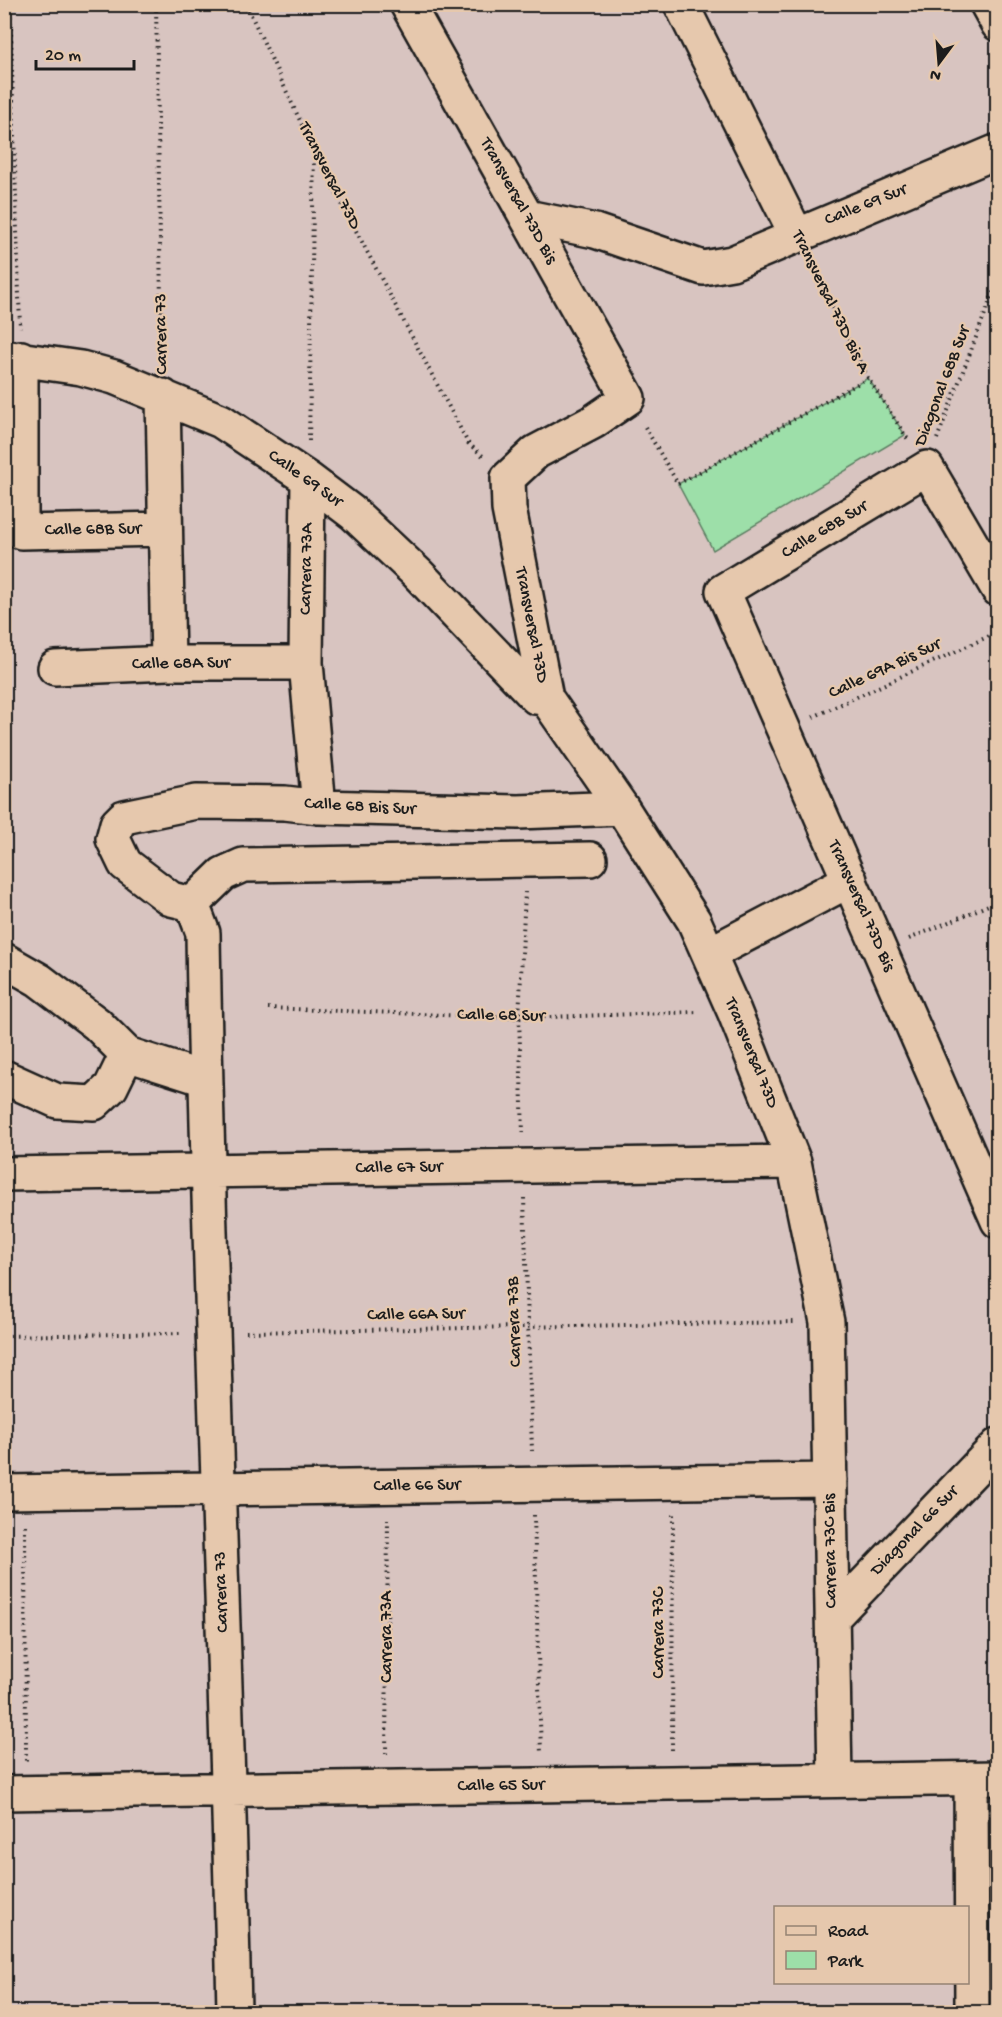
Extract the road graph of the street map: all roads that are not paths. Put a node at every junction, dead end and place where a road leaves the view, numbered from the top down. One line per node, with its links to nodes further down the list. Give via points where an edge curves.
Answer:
1 (407, 4): 6 (street, Transversal 73D Bis)
2 (681, 4): 7 (street, Transversal 73D Bis A)
3 (987, 4): 4 (street)
4 (998, 24)
5 (998, 152): 7 (street, Calle 69 Sur)
6 (527, 218): 7 (street, Calle 69 Sur, via 595,231 703,268 732,263); 10 (street, Transversal 73D Bis, via 628,398 536,453)
7 (796, 234)
8 (13, 358): 9 (street, Calle 69 Sur, via 114,376); 12 (street, Calle 68B Sur, via 21,532)
9 (163, 396): 11 (street, Calle 69 Sur, via 220,421); 12 (street, Carrera 73)
10 (508, 478): 18 (street, Transversal 73D, via 509,509)
11 (308, 479): 16 (street, Carrera 73A); 18 (street, Calle 69 Sur, via 353,513 418,574 536,697)
12 (164, 529): 15 (street, Carrera 73)
13 (998, 589): 14 (street, Calle 68B Sur, via 927,468)
14 (723, 591): 22 (street, Transversal 73D Bis)
15 (168, 663): 16 (street, Calle 68A Sur); 17 (street, Calle 68A Sur)
16 (306, 663): 19 (street, Carrera 73A)
17 (55, 668)
18 (546, 698): 20 (street, Transversal 73D)
19 (318, 807): 20 (street, Calle 68 Bis Sur, via 518,812); 23 (street, Calle 68 Bis Sur, via 196,802 124,817 117,824 113,839 125,864 171,899)
20 (622, 808): 24 (street, Transversal 73D, via 694,921)
21 (590, 859): 23 (street, via 243,865 223,874)
22 (850, 880): 24 (street); 32 (street, Transversal 73D Bis)
23 (192, 904): 28 (street, Carrera 73, via 203,933)
24 (709, 954): 29 (street, Transversal 73D)
25 (4, 960): 26 (street, via 39,980 89,1018)
26 (127, 1054): 27 (street, via 111,1087 94,1103 57,1101); 28 (street)
27 (4, 1077)
28 (205, 1079): 30 (street, Carrera 73)
29 (794, 1162): 30 (street, Calle 67 Sur); 33 (street, Transversal 73D)
30 (207, 1171): 31 (street, Calle 67 Sur); 36 (street, Carrera 73)
31 (4, 1174)
32 (998, 1221)
33 (827, 1322): 35 (street, Carrera 73C Bis)
34 (998, 1444): 38 (street, Diagonal 66 Sur)
35 (830, 1480): 36 (street, Calle 66 Sur); 38 (street, Carrera 73C Bis)
36 (219, 1489): 37 (street, Calle 66 Sur); 41 (street, Carrera 73)
37 (14, 1491)
38 (832, 1618): 40 (street, Carrera 73C Bis)
39 (984, 1778): 40 (street, Calle 65 Sur); 44 (street)
40 (835, 1780): 41 (street, Calle 65 Sur)
41 (230, 1790): 42 (street, Calle 65 Sur); 43 (street, Carrera 73)
42 (15, 1793)
43 (234, 2013)
44 (972, 2013)

